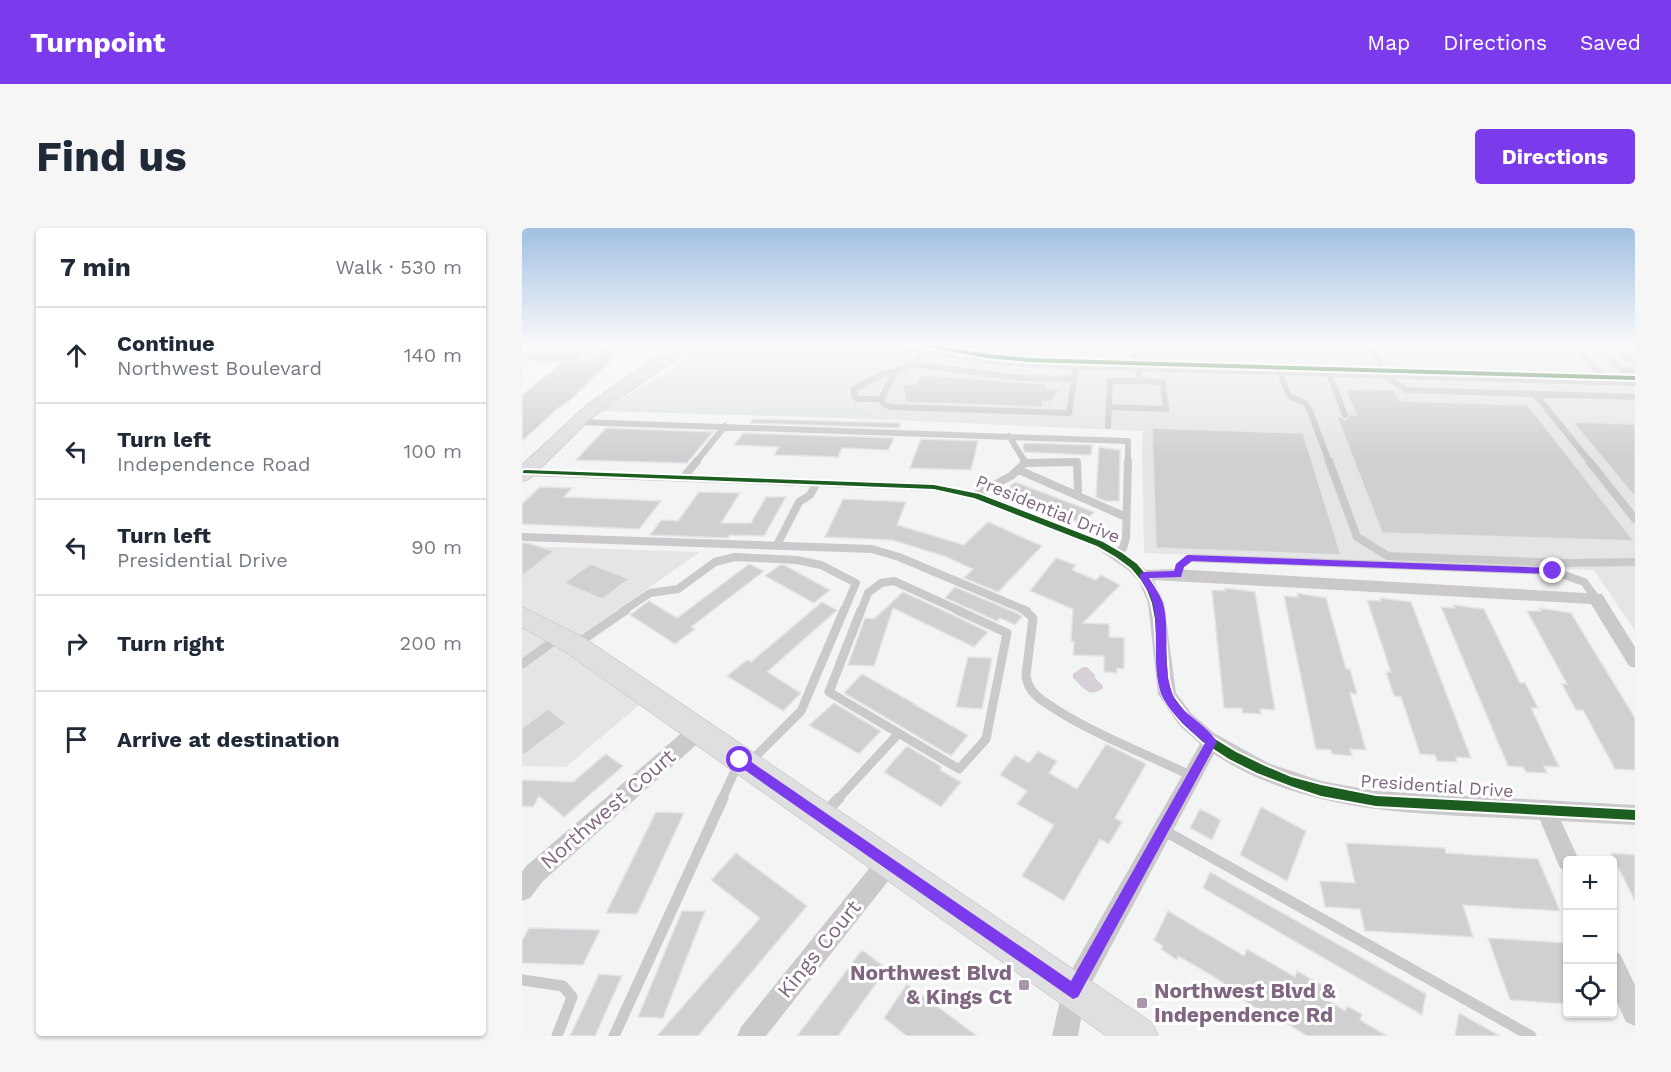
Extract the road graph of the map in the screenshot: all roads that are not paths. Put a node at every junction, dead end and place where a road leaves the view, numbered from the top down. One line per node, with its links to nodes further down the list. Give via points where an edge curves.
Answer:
1 (634, 382): 18 (main road)
2 (640, 382): 18 (main road)
3 (868, 382): 17 (lane, via 854,389 854,396)
4 (890, 382): 17 (lane)
5 (1072, 382): 17 (lane, via 1069,413 891,406)
6 (1110, 382): 19 (lane)
7 (1156, 382): 19 (lane, via 1163,382 1166,409)
8 (1283, 382): 37 (lane, via 1289,396 1310,411 1357,537 1388,556)
9 (1332, 382): 20 (lane)
10 (1394, 382): 15 (lane, via 1406,390)
11 (1519, 382): 15 (lane)
12 (1572, 382): 13 (street)
13 (1614, 383): 14 (street); 16 (lane)
14 (1635, 383)
15 (1531, 394): 16 (lane); 33 (lane)
16 (1634, 398)
17 (881, 399)
18 (602, 402): 21 (main road)
19 (1109, 407): 23 (lane)
20 (1345, 415)
21 (578, 422): 22 (lane); 27 (main road)
22 (725, 426): 24 (lane); 28 (lane)
23 (1108, 426)
24 (1009, 436): 25 (lane); 32 (lane, via 1128,441)
25 (1025, 463): 26 (lane); 30 (lane, via 1077,462)
26 (1019, 470): 30 (lane); 31 (lane)
27 (524, 474): 28 (street, Presidential Drive)
28 (683, 478): 29 (street, Presidential Drive)
29 (817, 483): 31 (street, Presidential Drive, via 915,486); 35 (lane, via 810,495 799,502)
30 (1078, 494): 32 (lane)
31 (973, 496): 36 (street, Presidential Drive)
32 (1126, 517): 36 (lane, via 1126,538)
33 (1635, 519)
34 (522, 537): 35 (lane)
35 (777, 545): 49 (lane, via 872,549 1027,610 1034,618 1026,675 1033,693 1079,722)
36 (1117, 553): 39 (street, Presidential Drive)
37 (1635, 562)
38 (1178, 574): 39 (street); 40 (street); 40 (lane, via 1179,566 1190,558 1553,571 1584,582)
39 (1143, 575): 47 (street, Presidential Drive, via 1158,602 1168,697)
40 (1596, 598): 43 (street)
41 (522, 615): 42 (main road)
42 (568, 641): 44 (lane); 45 (main road); 48 (lane, via 650,593 678,589 715,562 735,557 821,565 856,583 801,711)
43 (1635, 661)
44 (522, 664)
45 (698, 732): 48 (main road); 56 (street, Northwest Court, via 534,874)
46 (898, 734): 46 (lane, via 829,692 868,593 881,583 894,581 1007,633 986,739 959,770); 52 (lane)
47 (1211, 742): 49 (street); 50 (street, Presidential Drive, via 1278,775 1337,794 1376,801)
48 (743, 763): 52 (main road); 62 (lane)
49 (1192, 776): 53 (street)
50 (1546, 811): 51 (street, Presidential Drive); 54 (street)
51 (1635, 815)
52 (821, 817): 55 (main road)
53 (1162, 830): 59 (street); 66 (lane)
54 (1566, 856)
55 (888, 863): 59 (main road); 63 (street, Kings Court)
56 (522, 890)
57 (1613, 964): 60 (street)
58 (522, 980): 61 (lane, via 563,986 572,997)
59 (1073, 992): 64 (street); 65 (main road)
60 (1635, 1013)
61 (557, 1036)
62 (614, 1036)
63 (750, 1036)
64 (1065, 1036)
65 (1138, 1036)
66 (1531, 1036)

